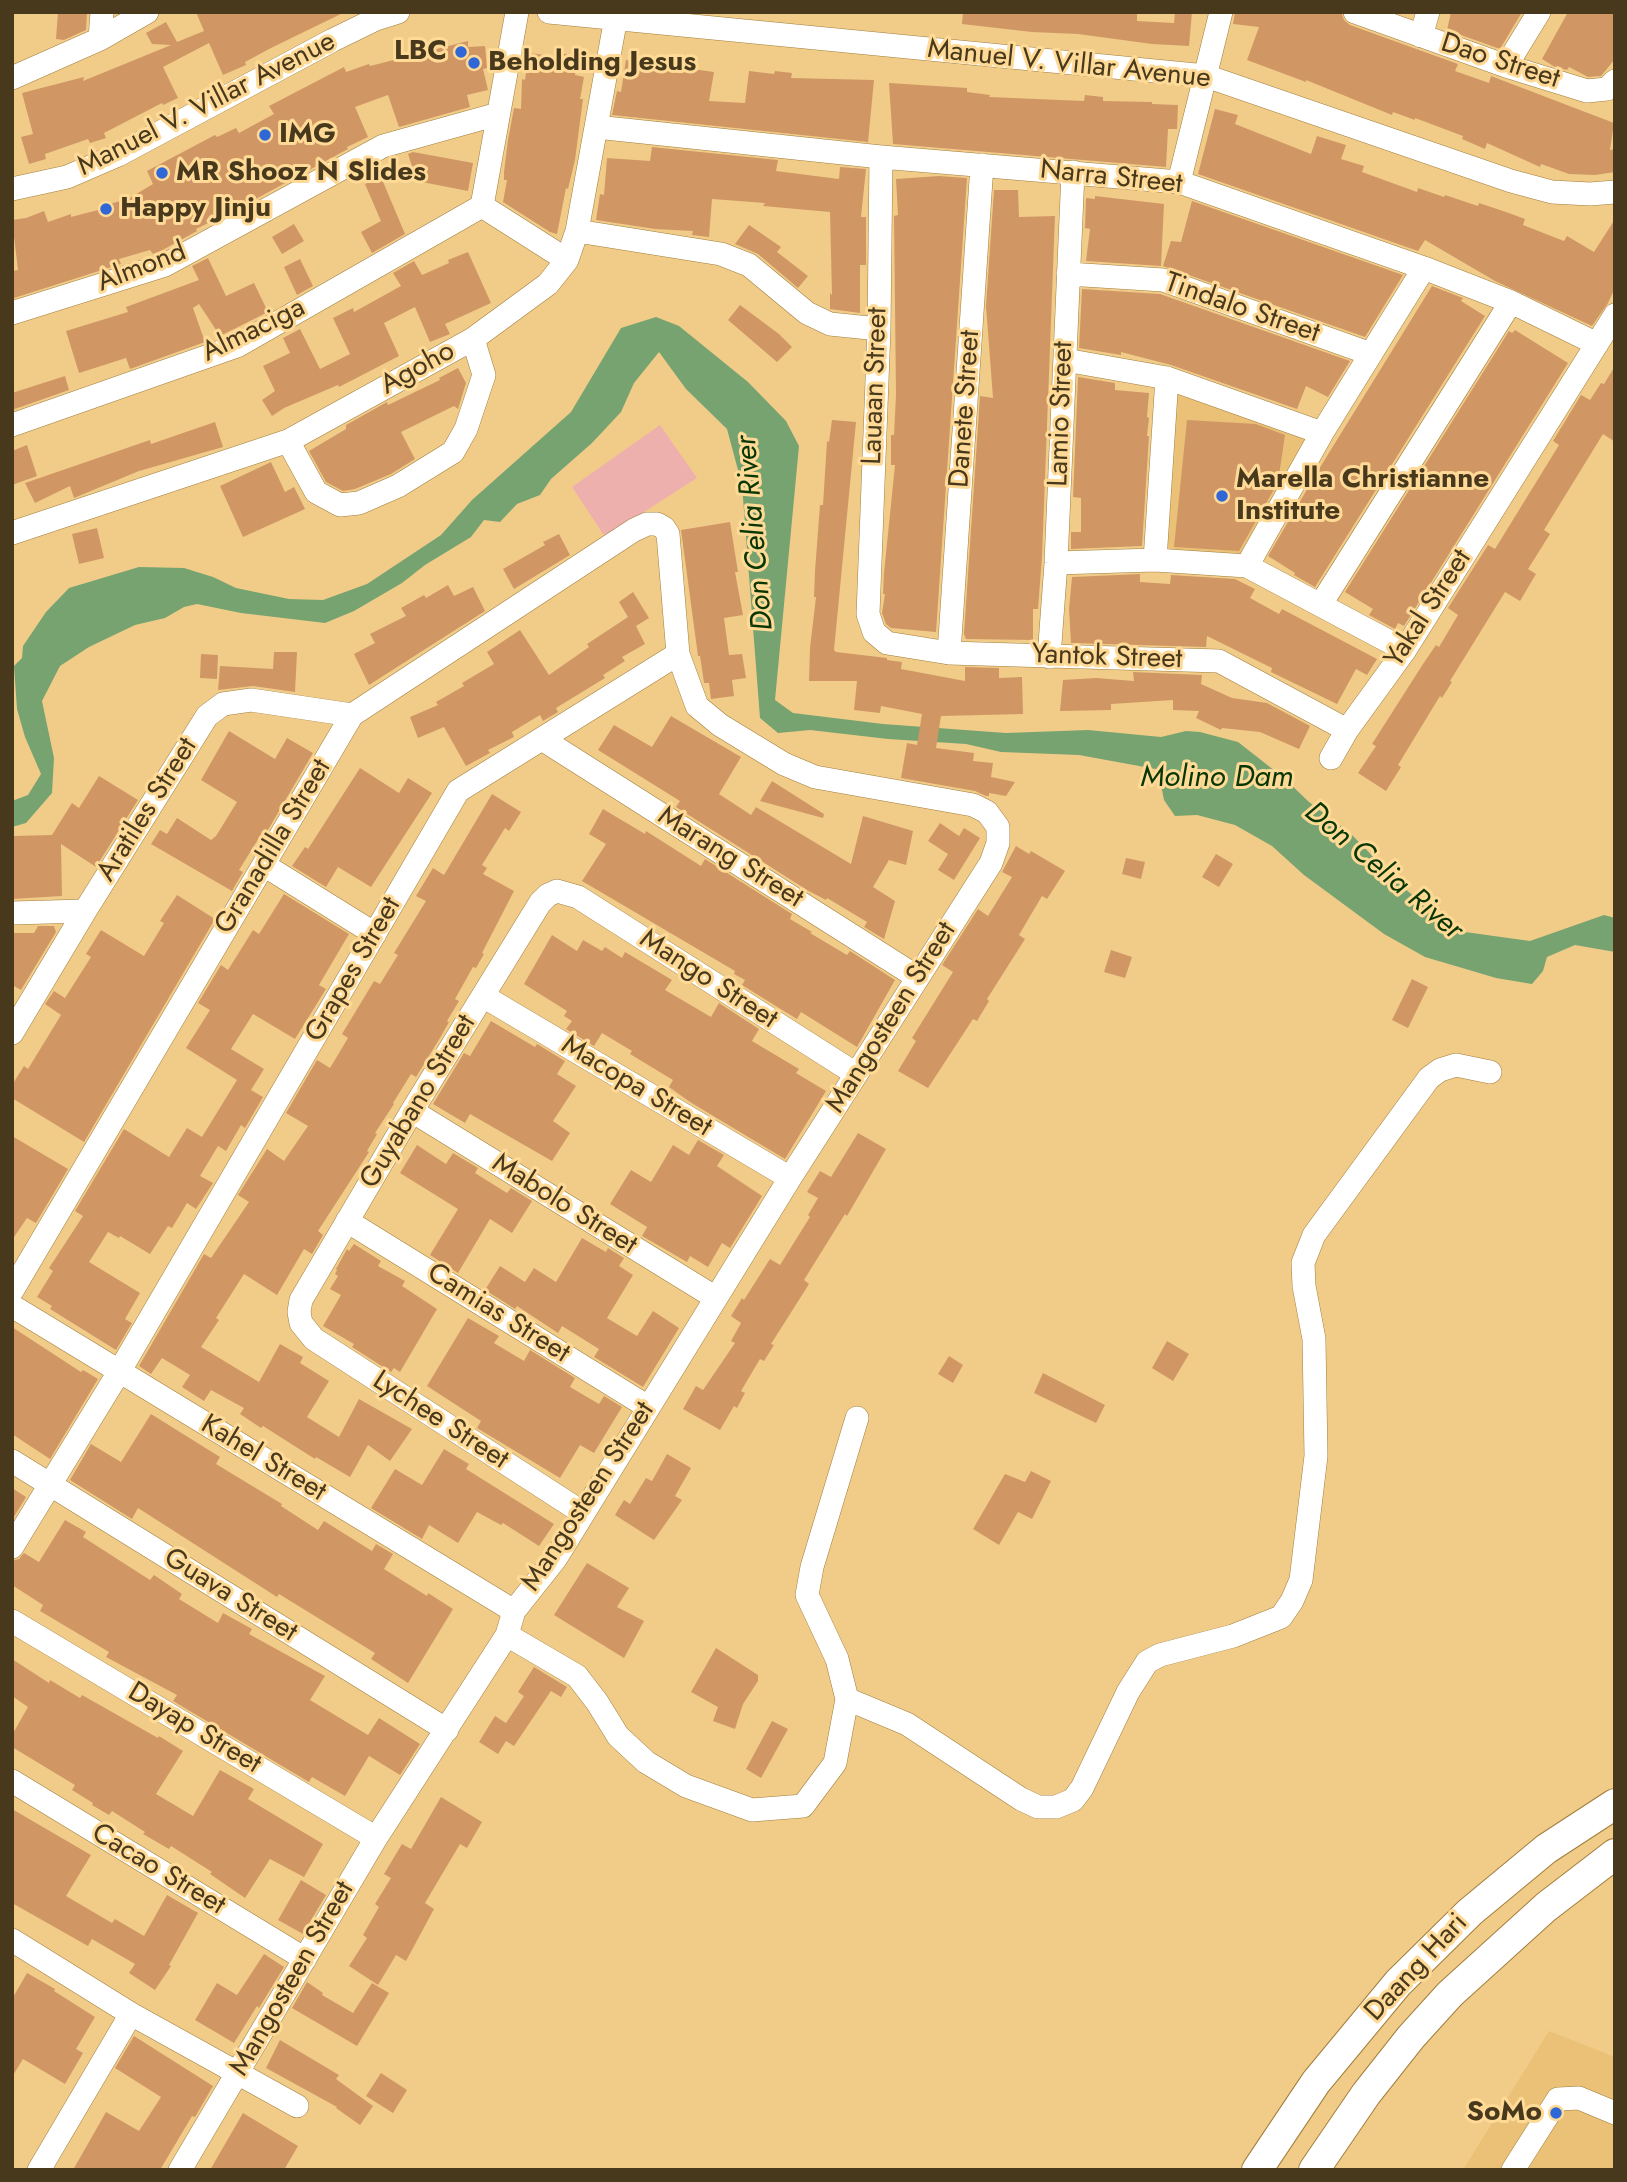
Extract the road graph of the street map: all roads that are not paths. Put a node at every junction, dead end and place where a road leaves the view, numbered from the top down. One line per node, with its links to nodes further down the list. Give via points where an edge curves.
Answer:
1 (102, 12): 12 (street)
2 (147, 12): 12 (street)
3 (398, 12): 23 (street, Manuel V. Villar Avenue, via 333,40 118,155 67,177)
4 (517, 12): 17 (street)
5 (548, 12): 10 (street, Manuel V. Villar Avenue)
6 (1221, 12): 14 (street)
7 (1355, 12): 11 (street, Dao Street)
8 (1428, 12): 11 (street)
9 (1539, 12): 13 (street)
10 (617, 15): 14 (street, Manuel V. Villar Avenue); 18 (street, Agoho)
11 (1421, 36): 13 (street, Dao Street)
12 (100, 39): 15 (street)
13 (1506, 66): 16 (street, Dao Street, via 1587,91)
14 (1206, 76): 22 (street); 24 (street, Manuel V. Villar Avenue, via 1511,181 1552,192)
15 (12, 78)
16 (1611, 85)
17 (498, 114): 25 (street); 31 (street, Almond, via 383,146 165,265)
18 (596, 127): 19 (street, Narra Street); 26 (street, Agoho)
19 (881, 157): 20 (street, Narra Street); 33 (street, Lauaan Street)
20 (982, 165): 21 (street, Narra Street); 49 (street, Danete Street)
21 (1073, 172): 22 (street, Narra Street); 29 (street, Lamio Street)
22 (1179, 181): 28 (street, Narra Street)
23 (12, 189)
24 (1615, 192)
25 (482, 206): 27 (street); 39 (street, Almaciga, via 237,346)
26 (578, 231): 27 (street, Agoho); 33 (street, via 721,254 749,265 807,313 830,324)
27 (567, 260): 34 (street, Agoho, via 548,284)
28 (1424, 268): 30 (street, Narra Street); 36 (street)
29 (1068, 274): 36 (street, Tindalo Street, via 1163,280); 37 (street, Lamio Street)
30 (1511, 302): 35 (street, Narra Street); 46 (street)
31 (12, 313)
32 (1615, 315): 35 (street, Yakal Street)
33 (879, 329): 47 (street, Lauaan Street)
34 (473, 340): 41 (street, Agoho); 41 (street, via 484,375 466,429 453,452 398,486 359,503 340,505 316,492)
35 (1597, 344): 48 (street, Yakal Street)
36 (1371, 354): 40 (street)
37 (1065, 360): 38 (street); 44 (street, Lamio Street)
38 (1167, 378): 40 (street); 43 (street)
39 (12, 425)
40 (1322, 433): 45 (street)
41 (288, 441): 42 (street, Agoho)
42 (12, 533)
43 (1155, 560): 44 (street); 45 (street)
44 (1056, 563): 51 (street, Lamio Street)
45 (1247, 566): 46 (street)
46 (1321, 604): 48 (street)
47 (868, 614): 49 (street, Yantok Street, via 874,632 887,643)
48 (1405, 650): 53 (street, Yakal Street)
49 (950, 653): 51 (street, Yantok Street)
50 (678, 654): 52 (street, Granadilla Street, via 668,534 657,524 646,524); 54 (street, Grapes Street); 61 (street, Mangosteen Street, via 697,706 784,764 816,777 973,804 988,812 998,827 991,863)
51 (1049, 657): 53 (street, Yantok Street, via 1219,661)
52 (352, 715): 56 (street, Granadilla Street); 58 (street, Aratiles Street, via 251,700 223,704 207,716)
53 (1347, 730): 55 (street, Yakal Street)
54 (542, 739): 60 (street, Grapes Street, via 458,791); 61 (street, Marang Street)
55 (1331, 758)
56 (264, 865): 60 (street); 69 (street, Granadilla Street)
57 (557, 891): 62 (street, Guyabano Street, via 540,903); 65 (street, Mango Street, via 578,897)
58 (85, 911): 59 (street); 63 (street, Aratiles Street)
59 (12, 913)
60 (375, 934): 73 (street, Grapes Street)
61 (917, 977): 65 (street, Mangosteen Street)
62 (483, 996): 66 (street, Guyabano Street); 67 (street, Macopa Street)
63 (12, 1033)
64 (1490, 1072): 83 (street, via 1456,1065 1429,1078 1314,1235 1303,1263 1314,1339 1316,1456 1301,1580 1281,1617 1147,1662 1083,1788 1073,1800 1056,1807 1038,1807 1021,1799 907,1724)
65 (856, 1074): 67 (street, Mangosteen Street)
66 (412, 1111): 68 (street, Guyabano Street); 70 (street, Mabolo Street)
67 (790, 1178): 70 (street, Mangosteen Street)
68 (347, 1221): 72 (street, Guyabano Street, via 301,1300); 74 (street, Camias Street)
69 (12, 1291)
70 (716, 1298): 74 (street, Mangosteen Street)
71 (12, 1306): 73 (street, Kahel Street)
72 (301, 1323): 78 (street, Lychee Street, via 314,1339)
73 (119, 1372): 77 (street, Grapes Street); 80 (street, Kahel Street)
74 (648, 1407): 78 (street, Mangosteen Street)
75 (858, 1418): 83 (street, via 807,1594 838,1659)
76 (12, 1461): 77 (street, Guava Street)
77 (50, 1485): 79 (street, Grapes Street); 84 (street, Guava Street)
78 (583, 1513): 80 (street, Mangosteen Street, via 556,1558)
79 (12, 1547)
80 (514, 1611): 82 (street, Mangosteen Street)
81 (12, 1620): 87 (street, Dayap Street)
82 (507, 1635): 83 (street, via 577,1676 618,1736 646,1762 686,1786 752,1810 803,1806 835,1763); 84 (street, Mangosteen Street)
83 (847, 1699)
84 (447, 1730): 87 (street, Mangosteen Street)
85 (12, 1781): 90 (street, Cacao Street)
86 (1615, 1804): 97 (main road, Daang Hari, via 1508,1880 1398,1983 1316,2082)
87 (376, 1838): 90 (street, Mangosteen Street)
88 (1615, 1854): 98 (main road, Daang Hari, via 1546,1907 1450,1994 1366,2094)
89 (16, 1950): 91 (street)
90 (304, 1959): 92 (street, Mangosteen Street)
91 (131, 2014): 92 (street); 95 (street)
92 (237, 2074): 93 (street); 96 (street, Mangosteen Street)
93 (297, 2106)
94 (1615, 2113): 99 (street, via 1579,2098 1558,2099)
95 (39, 2170)
96 (180, 2170)
97 (1257, 2170)
98 (1314, 2170)
99 (1513, 2170)

